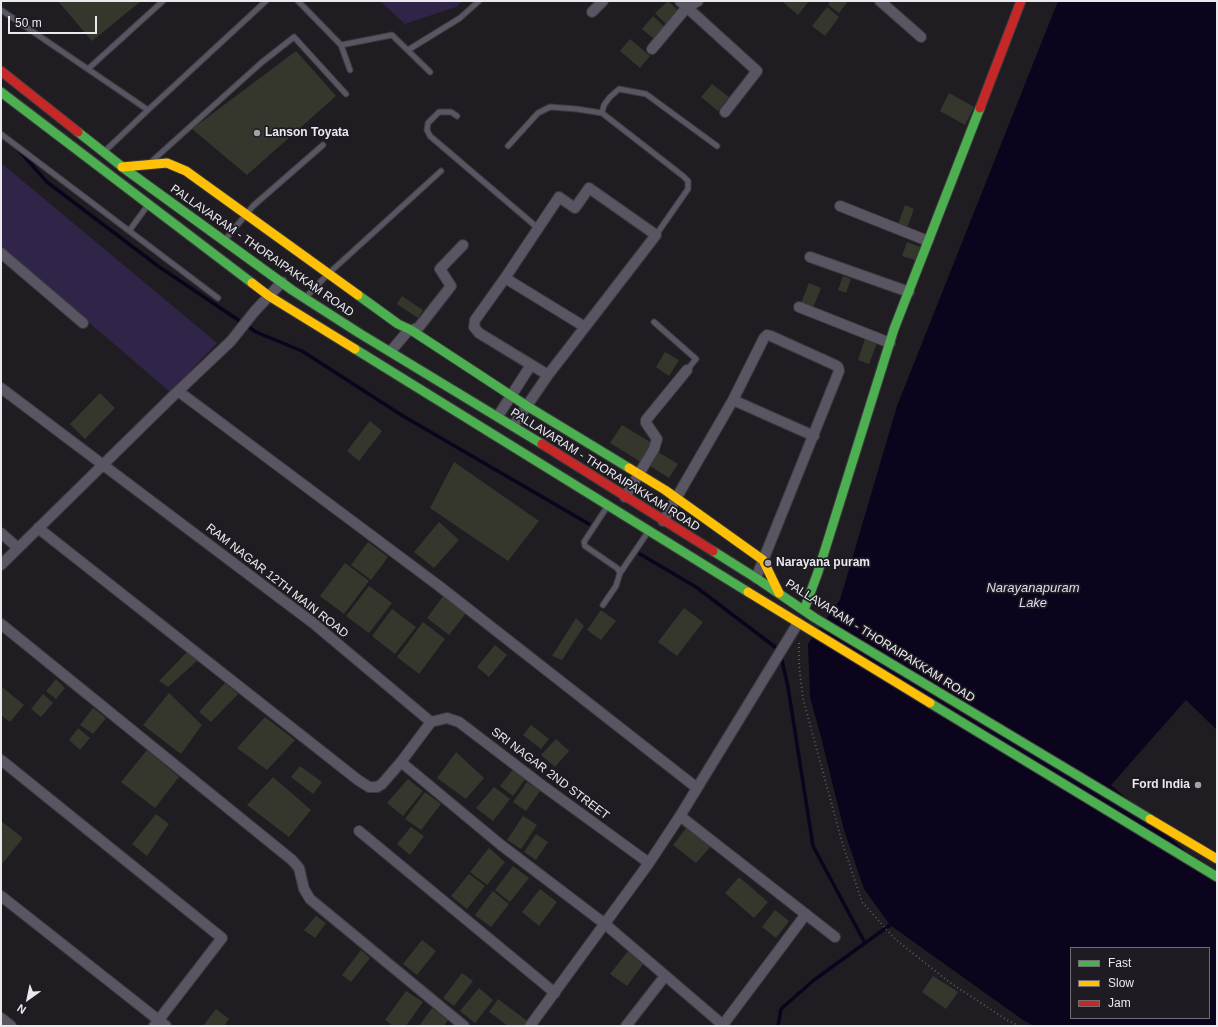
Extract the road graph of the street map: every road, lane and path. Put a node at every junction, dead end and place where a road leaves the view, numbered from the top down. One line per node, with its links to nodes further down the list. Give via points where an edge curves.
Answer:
1 (163, 1): 16 (lane)
2 (266, 1): 22 (lane)
3 (298, 1): 13 (lane)
4 (479, 1): 15 (lane, via 460,18)
5 (603, 1): 11 (street)
6 (698, 1): 9 (street)
7 (880, 1): 12 (street)
8 (1021, 1): 42 (main road)
9 (684, 4): 14 (street); 23 (street, via 757,71)
10 (1, 10): 16 (lane)
11 (592, 12)
12 (922, 37)
13 (341, 45): 15 (lane, via 392,35); 18 (lane)
14 (652, 49)
15 (408, 50): 19 (lane)
16 (88, 69): 22 (lane)
17 (1, 70): 30 (main road, PALLAVARAM - THORAIPAKKAM ROAD)
18 (350, 70)
19 (430, 72)
20 (1, 92): 35 (main road)
21 (346, 94): 31 (lane, via 294,37 261,63)
22 (148, 110): 30 (lane)
23 (725, 112)
24 (602, 113): 28 (lane, via 550,107 538,113); 29 (lane, via 604,105 618,89 646,94); 40 (lane, via 688,181 688,189)
25 (457, 116): 38 (lane, via 451,112 439,112 428,123 427,130 430,136)
26 (1, 134): 39 (lane)
27 (323, 145): 37 (lane)
28 (508, 146)
29 (717, 146)
30 (104, 152): 32 (main road, PALLAVARAM - THORAIPAKKAM ROAD)
31 (149, 164): 32 (main road); 34 (lane); 37 (main road, via 167,163 186,171)
32 (122, 167): 34 (main road, PALLAVARAM - THORAIPAKKAM ROAD)
33 (441, 170): 46 (lane)
34 (135, 177): 41 (main road, PALLAVARAM - THORAIPAKKAM ROAD)
35 (149, 204): 39 (lane); 50 (main road)
36 (840, 206): 42 (street)
37 (246, 215): 41 (lane); 46 (main road)
38 (539, 229): 40 (street, via 559,197 575,208 589,188); 47 (street)
39 (129, 231): 51 (lane)
40 (656, 235): 56 (street)
41 (224, 241): 48 (main road, PALLAVARAM - THORAIPAKKAM ROAD)
42 (928, 241): 49 (main road)
43 (463, 245): 57 (street, via 440,270 451,286 419,327)
44 (1, 253): 55 (street)
45 (810, 257): 49 (street)
46 (328, 274): 52 (lane); 57 (main road, via 398,324)
47 (505, 278): 56 (street); 60 (street, via 475,320 474,326 479,333)
48 (282, 282): 50 (street); 52 (main road, PALLAVARAM - THORAIPAKKAM ROAD)
49 (909, 292): 58 (main road)
50 (269, 296): 64 (street, via 231,341); 75 (main road)
51 (218, 298)
52 (306, 298): 59 (main road, PALLAVARAM - THORAIPAKKAM ROAD, via 359,334)
53 (799, 307): 58 (street)
54 (654, 322): 61 (lane, via 696,358)
55 (83, 323)
56 (585, 327): 62 (street)
57 (411, 330): 59 (street); 65 (main road)
58 (890, 343): 87 (main road)
59 (391, 351): 68 (main road, PALLAVARAM - THORAIPAKKAM ROAD)
60 (531, 365): 62 (street); 65 (street)
61 (687, 370): 72 (street, via 646,420 657,438 654,449)
62 (548, 375): 67 (street)
63 (1, 388): 71 (street, RAM NAGAR 12TH MAIN ROAD)
64 (178, 391): 71 (street); 93 (street, via 440,586)
65 (511, 395): 67 (main road); 68 (street)
66 (733, 400): 70 (street); 70 (street, via 764,338 767,335 771,336 838,368); 74 (street)
67 (527, 406): 69 (street); 72 (main road)
68 (498, 416): 69 (main road, PALLAVARAM - THORAIPAKKAM ROAD)
69 (513, 426): 73 (main road, PALLAVARAM - THORAIPAKKAM ROAD)
70 (814, 436): 81 (street)
71 (104, 464): 77 (street); 90 (street, RAM NAGAR 12TH MAIN ROAD, via 313,623)
72 (638, 474): 73 (street); 74 (main road)
73 (625, 497): 76 (main road, PALLAVARAM - THORAIPAKKAM ROAD)
74 (676, 499): 76 (street); 81 (main road)
75 (608, 505): 78 (main road); 83 (lane, via 584,542 585,546 617,568)
76 (663, 521): 84 (main road, PALLAVARAM - THORAIPAKKAM ROAD)
77 (38, 528): 80 (street); 92 (street, via 358,780 369,787 377,787)
78 (649, 532): 83 (lane); 89 (main road)
79 (1, 533): 80 (street)
80 (18, 548): 82 (street)
81 (763, 560): 84 (street); 85 (main road)
82 (1, 566)
83 (620, 573): 86 (lane, via 616,586)
84 (756, 578): 85 (main road, PALLAVARAM - THORAIPAKKAM ROAD)
85 (778, 593): 87 (main road, PALLAVARAM - THORAIPAKKAM ROAD)
86 (603, 605)
87 (804, 610): 96 (main road, PALLAVARAM - THORAIPAKKAM ROAD)
88 (1, 624): 108 (street, via 292,860 299,868 304,889 314,902)
89 (798, 624): 93 (street); 98 (main road); 112 (path, via 803,699 842,842 862,902 895,940 949,982)
90 (431, 722): 92 (street); 97 (street, SRI NAGAR 2ND STREET, via 447,718 459,722)
91 (1, 760): 106 (street, via 222,938)
92 (401, 762): 101 (street, via 501,845)
93 (697, 788): 94 (street)
94 (680, 816): 97 (street); 100 (street)
95 (359, 831): 104 (street)
96 (1217, 859)
97 (649, 863): 101 (street)
98 (1217, 877)
99 (1, 896): 106 (street)
100 (806, 914): 102 (street); 111 (street)
101 (605, 924): 103 (street); 104 (street)
102 (835, 937)
103 (665, 976): 110 (street); 111 (street)
104 (555, 993): 109 (street)
105 (1, 1018): 107 (street)
106 (160, 1024)
107 (11, 1026)
108 (464, 1026)
109 (530, 1026)
110 (626, 1026)
111 (722, 1026)
112 (1018, 1026)

